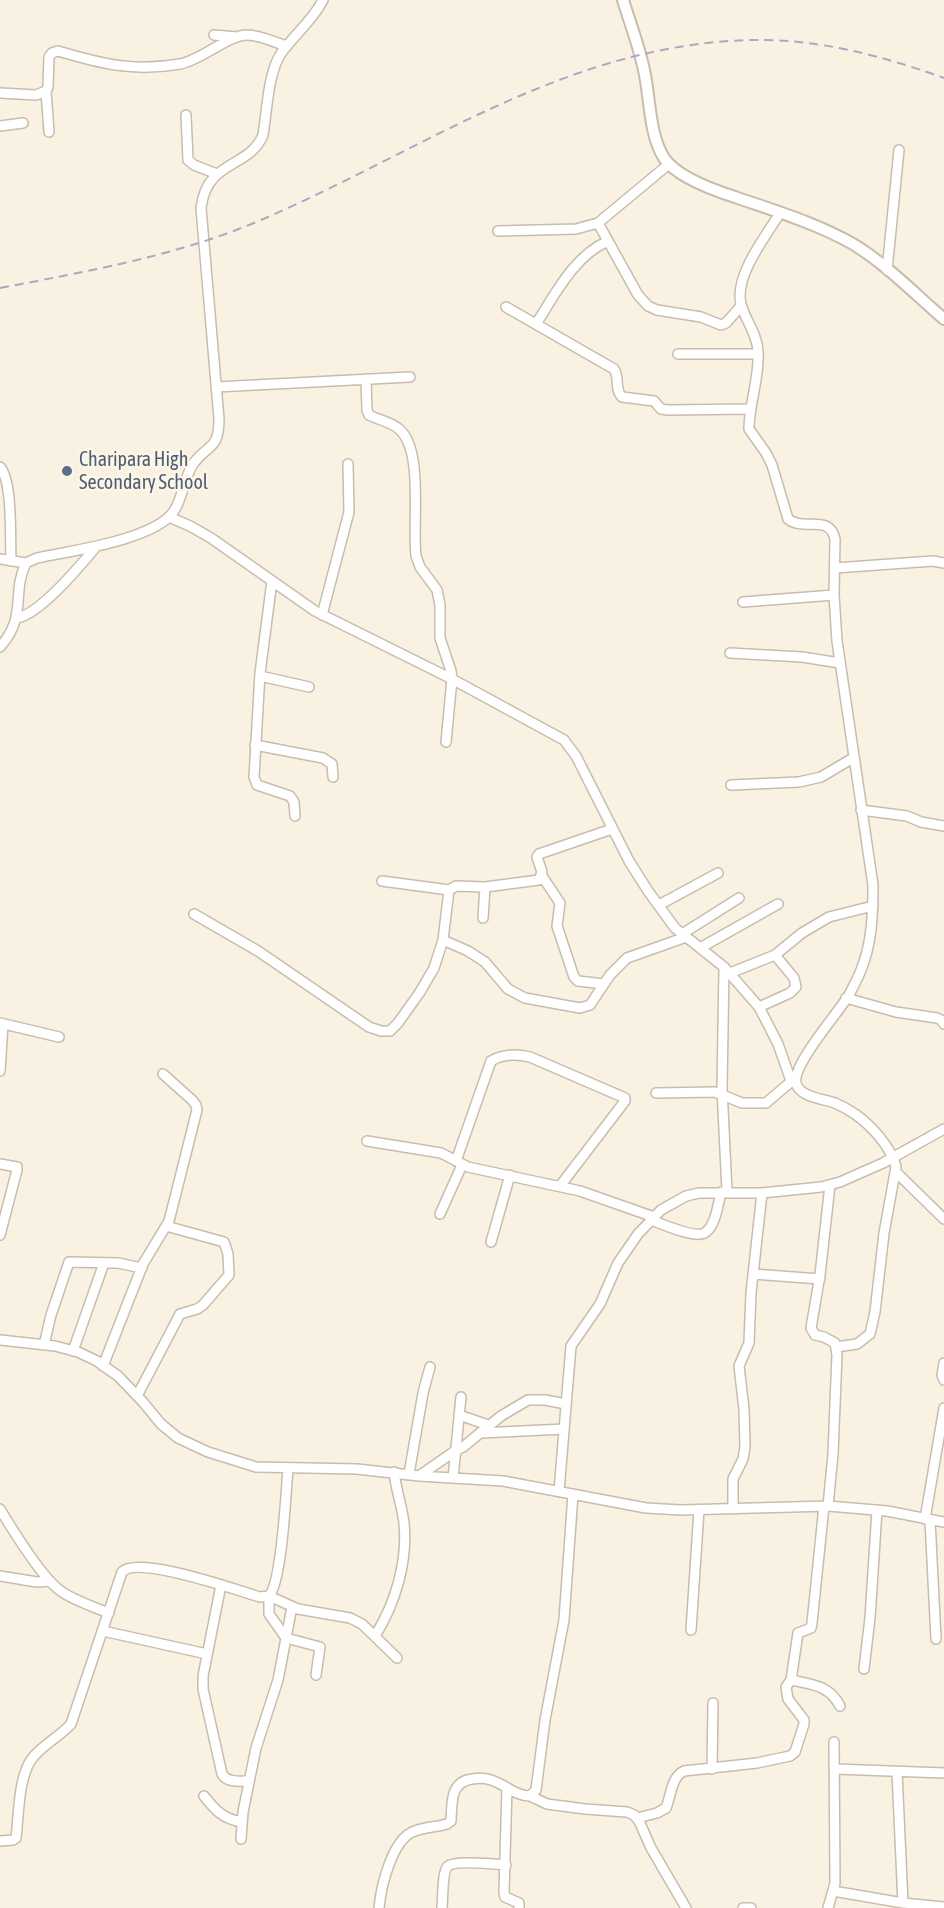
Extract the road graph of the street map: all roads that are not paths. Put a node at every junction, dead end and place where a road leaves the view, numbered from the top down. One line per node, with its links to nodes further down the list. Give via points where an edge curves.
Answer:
1 (323, 0): 5 (street)
2 (623, 0): 13 (street, via 644,70 656,138)
3 (214, 34): 4 (street)
4 (237, 37): 5 (street, via 249,35); 6 (street, via 178,65 110,66 58,51 49,57)
5 (286, 46): 14 (street, via 274,67 260,142)
6 (46, 91): 7 (street, via 36,95); 11 (street)
7 (0, 93)
8 (186, 115): 14 (street, via 188,160)
9 (23, 123): 10 (street)
10 (0, 126)
11 (49, 132)
12 (899, 150): 19 (street)
13 (669, 164): 15 (street, via 715,190); 16 (street)
14 (217, 174): 28 (street, via 204,190 201,208)
15 (780, 213): 19 (street, via 842,238); 20 (street, via 742,278)
16 (598, 223): 17 (street, via 576,229); 18 (street)
17 (498, 231)
18 (608, 241): 20 (street, via 642,302 652,309 701,316 721,325); 23 (street, via 584,255)
19 (886, 270): 22 (street)
20 (741, 306): 25 (street, via 757,340)
21 (506, 307): 23 (street)
22 (944, 320)
23 (536, 324): 29 (street, via 614,369 622,397 654,401 668,410)
24 (678, 354): 25 (street)
25 (758, 354): 29 (street)
26 (410, 377): 27 (street)
27 (366, 380): 28 (street); 48 (street, via 369,416 399,429 410,446 416,556 437,590 440,638)
28 (216, 387): 32 (street, via 219,434 193,465)
29 (751, 409): 38 (street, via 749,429 772,465 785,515 792,522 831,529 836,540)
30 (348, 464): 42 (street, via 349,513)
31 (0, 467): 35 (street, via 8,487)
32 (169, 518): 33 (street); 39 (street, via 212,538)
33 (96, 548): 36 (street); 43 (street, via 59,588)
34 (0, 560): 35 (street)
35 (11, 561): 36 (street)
36 (26, 563): 43 (street)
37 (944, 563): 38 (street)
38 (835, 568): 40 (street)
39 (272, 581): 42 (street); 47 (street)
40 (834, 595): 41 (street); 46 (street)
41 (743, 602)
42 (322, 615): 48 (street)
43 (17, 618): 44 (street)
44 (0, 647)
45 (730, 653): 46 (street)
46 (840, 663): 52 (street)
47 (260, 676): 49 (street); 51 (street)
48 (452, 679): 50 (street); 58 (street, via 564,740)
49 (309, 687)
50 (446, 742)
51 (255, 745): 53 (street, via 323,758 332,764); 56 (street, via 257,785 290,796)
52 (853, 758): 54 (street, via 821,777); 55 (street)
53 (333, 777)
54 (731, 785)
55 (861, 810): 57 (street); 67 (street)
56 (295, 816)
57 (944, 826)
58 (612, 829): 60 (street, via 539,854); 66 (street)
59 (718, 873): 66 (street)
60 (542, 876): 62 (street, via 533,882); 75 (street, via 560,903 557,926 574,977)
61 (382, 881): 63 (street)
62 (485, 886): 63 (street, via 456,886); 69 (street)
63 (449, 890): 71 (street)
64 (739, 898): 70 (street)
65 (778, 904): 72 (street)
66 (659, 905): 70 (street)
67 (873, 906): 73 (street, via 829,917); 76 (street, via 868,948)
68 (194, 914): 71 (street, via 381,1031 390,1031 398,1023 420,992 434,968)
69 (483, 918)
70 (684, 935): 72 (street); 75 (street, via 627,958)
71 (443, 940): 75 (street, via 485,962 508,989 525,998 580,1008 590,1005)
72 (700, 948): 74 (street)
73 (775, 955): 74 (street); 77 (street, via 794,978 796,987)
74 (727, 970): 77 (street); 85 (street)
75 (604, 984)
76 (846, 998): 78 (street); 83 (street, via 804,1058)
77 (759, 1007): 83 (street)
78 (943, 1021)
79 (2, 1024): 80 (street); 81 (street)
80 (59, 1037)
81 (0, 1071)
82 (162, 1074): 100 (street, via 196,1104 197,1110)
83 (794, 1081): 85 (street, via 766,1103 742,1103); 88 (street, via 805,1093 854,1113 872,1128)
84 (656, 1093): 85 (street)
85 (722, 1095): 95 (street)
86 (944, 1129): 88 (street)
87 (367, 1140): 89 (street, via 434,1151)
88 (892, 1158): 91 (street); 93 (street)
89 (459, 1163): 92 (street); 94 (street, via 491,1061 514,1055 530,1057 625,1098); 97 (street)
90 (0, 1164): 101 (street, via 17,1167)
91 (896, 1172): 99 (street); 109 (street, via 870,1334 857,1344)
92 (510, 1175): 94 (street); 102 (street)
93 (830, 1185): 96 (street); 106 (street)
94 (560, 1186): 98 (street)
95 (724, 1192): 96 (street); 98 (street, via 686,1196); 98 (street, via 713,1222 703,1234 692,1234)
96 (762, 1193): 105 (street)
97 (440, 1214)
98 (653, 1218): 117 (street, via 618,1263 600,1304 572,1346)
99 (944, 1219)
100 (166, 1226): 104 (street); 115 (street, via 224,1242 229,1275 203,1305 180,1314)
101 (0, 1235)
102 (491, 1242)
103 (104, 1263): 104 (street); 108 (street, via 69,1262); 110 (street)
104 (142, 1268): 112 (street)
105 (753, 1274): 106 (street); 131 (street, via 748,1343 739,1366 745,1447 734,1479)
106 (820, 1279): 109 (street, via 812,1332)
107 (0, 1340): 108 (street)
108 (44, 1345): 110 (street)
109 (836, 1347): 129 (street, via 835,1414)
110 (73, 1351): 112 (street)
111 (944, 1363): 114 (street)
112 (103, 1365): 115 (street)
113 (430, 1367): 125 (street, via 423,1392)
114 (944, 1380)
115 (136, 1396): 123 (street, via 178,1438 256,1467)
116 (461, 1397): 119 (street)
117 (566, 1404): 120 (street, via 528,1400); 121 (street)
118 (944, 1408): 134 (street)
119 (459, 1414): 120 (street); 122 (street)
120 (484, 1429): 121 (street); 122 (street)
121 (564, 1429): 127 (street)
122 (455, 1451): 125 (street); 126 (street)
123 (288, 1468): 124 (street); 139 (street, via 277,1574)
124 (394, 1472): 125 (street); 144 (street, via 403,1521 404,1554 389,1613)
125 (414, 1475): 126 (street)
126 (453, 1478): 127 (street)
127 (559, 1491): 128 (street)
128 (573, 1494): 132 (street, via 630,1506); 162 (street, via 564,1620 536,1790)
129 (826, 1506): 131 (street); 133 (street); 151 (street, via 811,1628 798,1633)
130 (0, 1509): 137 (street)
131 (733, 1509): 132 (street)
132 (699, 1510): 142 (street)
133 (877, 1510): 134 (street); 149 (street)
134 (928, 1519): 135 (street); 146 (street)
135 (944, 1522)
136 (0, 1576): 137 (street)
137 (50, 1581): 141 (street, via 62,1591)
138 (220, 1585): 139 (street); 141 (street, via 175,1572 126,1568); 147 (street)
139 (269, 1596): 140 (street); 145 (street, via 269,1614)
140 (292, 1607): 144 (street, via 350,1618); 145 (street)
141 (109, 1613): 143 (street)
142 (691, 1630)
143 (103, 1631): 147 (street); 166 (street, via 71,1724 27,1766 16,1838)
144 (375, 1636): 148 (street)
145 (286, 1638): 150 (street, via 320,1647); 159 (street)
146 (936, 1639)
147 (207, 1654): 159 (street, via 203,1689 222,1774 224,1778)
148 (397, 1658)
149 (864, 1669)
150 (316, 1675)
151 (791, 1680): 153 (street, via 826,1688); 155 (street, via 785,1691 804,1720 795,1752 757,1763)
152 (713, 1702): 155 (street)
153 (840, 1706)
154 (834, 1743): 156 (street)
155 (712, 1769): 163 (street, via 678,1774 666,1808)
156 (835, 1770): 157 (street); 168 (street)
157 (897, 1772): 158 (street); 169 (street)
158 (944, 1773)
159 (249, 1781): 164 (street)
160 (507, 1788): 162 (street); 167 (street); 171 (street, via 479,1778 458,1784 453,1791 451,1821 415,1830 397,1849 384,1877)
161 (204, 1796): 164 (street, via 219,1814)
162 (530, 1796): 163 (street, via 547,1803 627,1812)
163 (637, 1818): 174 (street)
164 (242, 1822): 165 (street)
165 (241, 1839)
166 (0, 1841)
167 (506, 1865): 172 (street, via 465,1863 447,1867); 173 (street, via 505,1897 519,1903)
168 (833, 1891): 169 (street); 177 (street)
169 (903, 1903): 170 (street)
170 (944, 1907)
171 (379, 1908)
172 (442, 1908)
173 (519, 1908)
174 (686, 1908)
175 (743, 1908): 176 (street)
176 (751, 1908)
177 (828, 1908)

